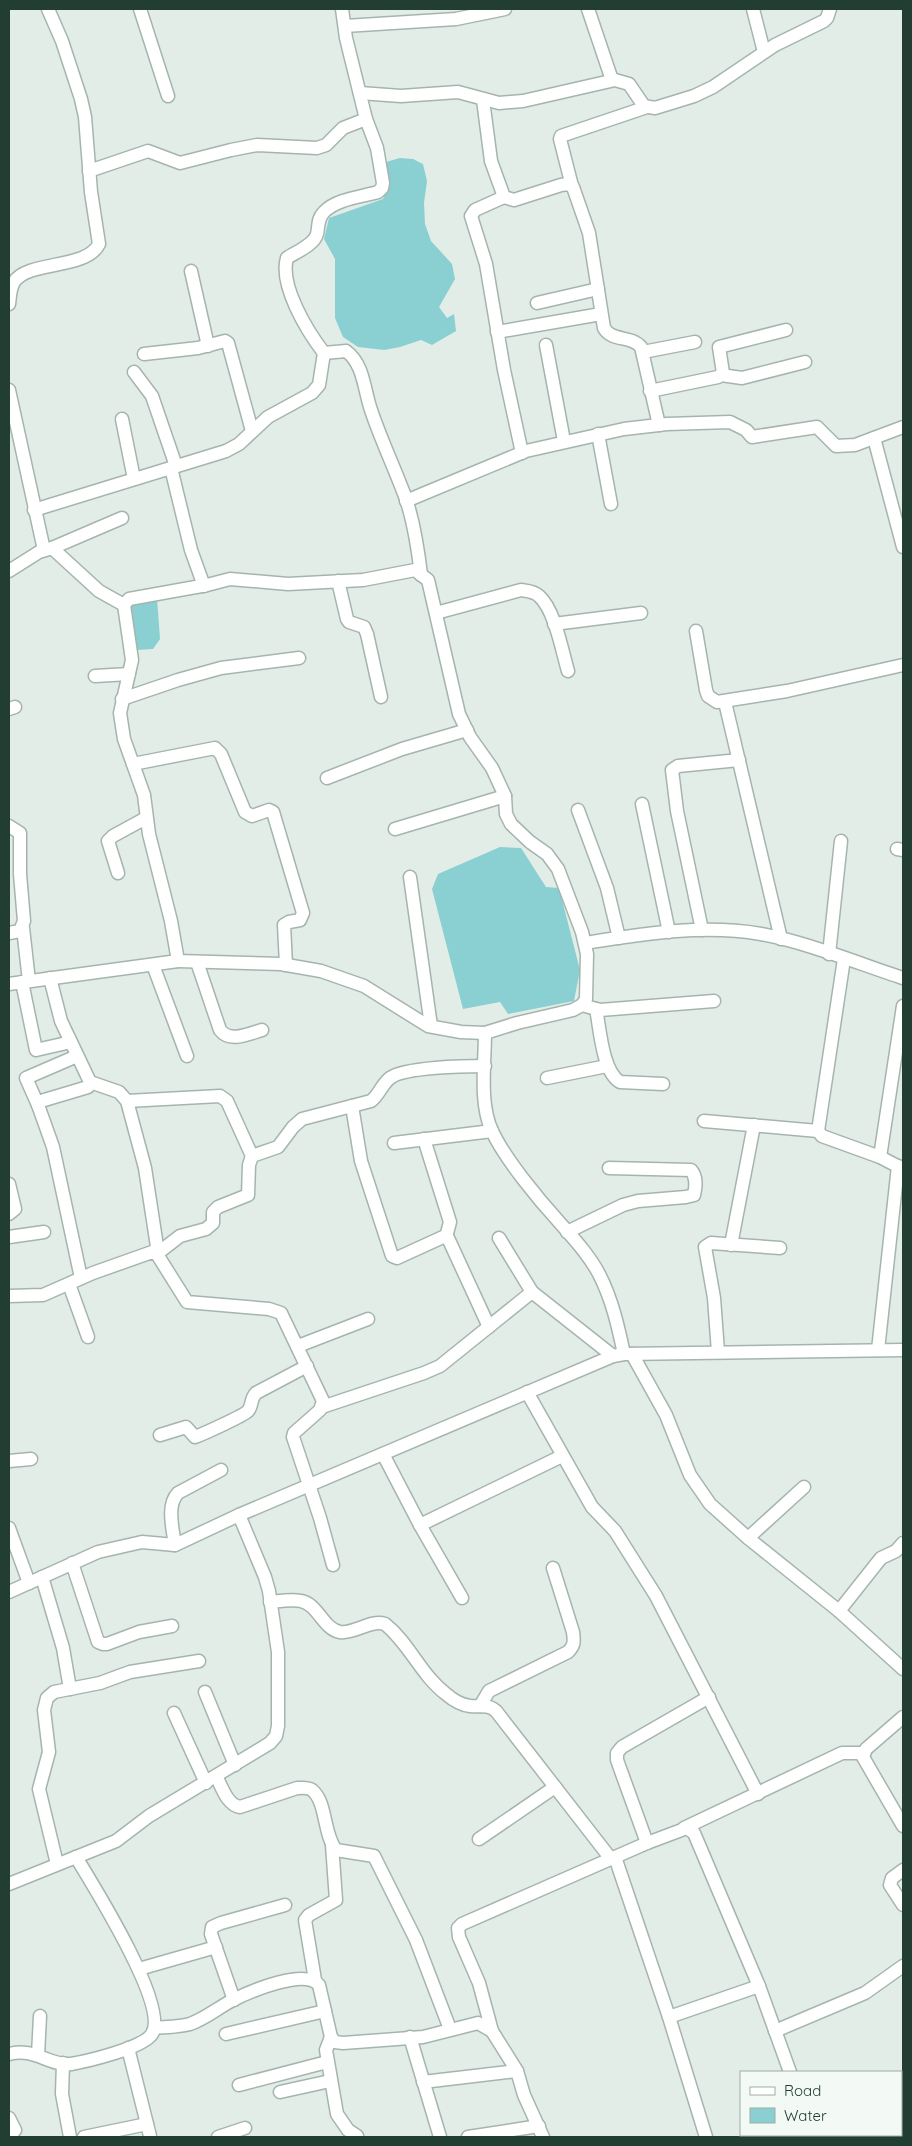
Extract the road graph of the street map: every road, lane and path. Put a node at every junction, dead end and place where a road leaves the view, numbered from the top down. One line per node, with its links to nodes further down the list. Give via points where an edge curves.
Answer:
1 (48, 9): 16 (street, via 81,98)
2 (140, 9): 12 (street)
3 (342, 9): 8 (street)
4 (504, 9): 8 (street, via 456,19)
5 (588, 9): 10 (street)
6 (753, 9): 9 (street)
7 (830, 9): 9 (street, via 824,21)
8 (345, 26): 11 (street)
9 (764, 52): 14 (street, via 713,87 694,96)
10 (612, 80): 13 (street, via 522,101 498,103); 14 (street, via 629,84)
11 (360, 93): 13 (street, via 400,96 458,92); 15 (street)
12 (168, 96)
13 (483, 100): 18 (street, via 491,161)
14 (647, 108): 17 (street, via 561,136)
15 (366, 119): 16 (street, via 344,128 326,146 317,148 257,145 180,163 148,151); 31 (street, via 377,148 382,188 325,210 314,240 287,258 285,266 286,282 313,338)
16 (89, 171): 20 (street, via 98,248 71,262 25,273)
17 (572, 186): 18 (street, via 561,185 514,200); 21 (street, via 589,234)
18 (504, 197): 26 (street, via 475,210 471,216 486,264)
19 (191, 271): 29 (street)
20 (10, 283): 23 (street)
21 (598, 289): 22 (street); 24 (street)
22 (537, 303)
23 (9, 304)
24 (601, 314): 26 (street); 30 (street, via 607,333 637,342)
25 (786, 330): 35 (street, via 720,347)
26 (497, 332): 46 (street)
27 (695, 342): 30 (street)
28 (546, 345): 45 (street)
29 (208, 346): 32 (street); 41 (street, via 228,343)
30 (643, 352): 37 (street)
31 (324, 353): 41 (street, via 319,385 312,393 268,417); 49 (street, via 346,350 354,356)
32 (144, 354)
33 (805, 362): 35 (street, via 742,378)
34 (134, 372): 47 (street, via 152,396)
35 (721, 375): 37 (street)
36 (9, 390): 44 (street)
37 (650, 391): 39 (street)
38 (122, 419): 48 (street)
39 (659, 425): 42 (street); 43 (street, via 730,422 752,436 817,427 836,446 855,445)
40 (903, 427): 43 (street)
41 (252, 431): 47 (street, via 226,451)
42 (598, 434): 45 (street); 50 (street)
43 (874, 438): 53 (street)
44 (14, 441): 51 (street)
45 (564, 441): 46 (street)
46 (522, 453): 49 (street)
47 (174, 467): 48 (street); 58 (street, via 191,550)
48 (134, 479): 51 (street)
49 (406, 501): 56 (street)
50 (611, 504)
51 (34, 510): 54 (street)
52 (122, 518): 54 (street)
53 (903, 546)
54 (48, 549): 55 (street); 59 (street, via 99,591)
55 (9, 571)
56 (421, 574): 57 (street, via 415,570 386,577); 60 (street, via 428,580)
57 (338, 581): 58 (street, via 288,584 230,579); 69 (street, via 347,619 366,630)
58 (204, 586): 59 (street, via 129,598)
59 (124, 605): 67 (street, via 132,660)
60 (436, 613): 62 (street, via 521,590 531,591 543,600); 72 (street, via 459,714)
61 (641, 613): 62 (street)
62 (554, 624): 66 (street)
63 (696, 631): 71 (street, via 708,696 716,702)
64 (299, 658): 70 (street, via 221,668)
65 (903, 665): 71 (street)
66 (568, 671)
67 (129, 674): 68 (street); 70 (street)
68 (95, 676)
69 (381, 697)
70 (122, 699): 74 (street, via 120,713 124,739)
71 (725, 702): 73 (street)
72 (466, 730): 75 (street); 76 (street, via 492,768)
73 (739, 760): 86 (street, via 678,766 672,770 677,811); 90 (street)
74 (133, 764): 79 (street, via 144,795); 97 (street, via 215,748 221,754 245,812 252,816 269,810 273,812 303,913 302,918 286,923 283,929)
75 (327, 778)
76 (505, 796): 81 (street); 91 (street, via 506,814 511,824 546,854 558,869)
77 (642, 804): 87 (street)
78 (578, 810): 89 (street, via 607,888)
79 (146, 818): 83 (street, via 108,841); 94 (street)
80 (9, 826): 85 (street, via 20,833)
81 (395, 829)
82 (841, 841): 92 (street)
83 (118, 873)
84 (410, 877): 105 (street)
85 (23, 928): 88 (street); 100 (street)
86 (702, 930): 87 (street); 90 (street)
87 (669, 932): 89 (street)
88 (9, 933)
89 (619, 938): 91 (street)
90 (781, 939): 92 (street)
91 (585, 943): 102 (street, via 586,999)
92 (829, 954): 93 (street)
93 (844, 959): 99 (street); 122 (street)
94 (178, 961): 95 (street); 96 (street)
95 (197, 962): 97 (street); 106 (street, via 223,1034 232,1037)
96 (153, 965): 98 (street); 110 (street)
97 (286, 965): 105 (street, via 321,971 364,986)
98 (50, 978): 100 (street); 108 (street)
99 (903, 978)
100 (20, 982): 108 (street, via 36,1050)
101 (714, 1001): 104 (street)
102 (582, 1005): 104 (street); 107 (street)
103 (903, 1006): 126 (street)
104 (596, 1008): 112 (street)
105 (431, 1026): 107 (street)
106 (262, 1030)
107 (485, 1033): 111 (street)
108 (70, 1042): 109 (street)
109 (77, 1056): 114 (street); 117 (street, via 26,1078)
110 (187, 1056)
111 (485, 1066): 118 (street, via 395,1075 386,1081 371,1101); 121 (street, via 485,1095)
112 (607, 1066): 113 (street); 115 (street, via 620,1082)
113 (547, 1078)
114 (90, 1082): 116 (street, via 119,1092); 117 (street, via 88,1087 41,1101)
115 (663, 1084)
116 (127, 1101): 125 (street, via 220,1096 226,1101); 138 (street, via 145,1168)
117 (38, 1105): 139 (street, via 53,1147)
118 (352, 1106): 125 (street, via 302,1119 278,1147); 134 (street, via 361,1161 392,1256 397,1258)
119 (704, 1121): 120 (street)
120 (754, 1125): 122 (street); 136 (street)
121 (492, 1131): 123 (street); 132 (street)
122 (818, 1131): 126 (street, via 822,1136)
123 (424, 1139): 124 (street); 134 (street, via 450,1222)
124 (394, 1143)
125 (252, 1156): 138 (street, via 248,1195 218,1207 213,1212 213,1223 206,1229 171,1240)
126 (880, 1157): 127 (street)
127 (901, 1167): 146 (street)
128 (609, 1168): 132 (street, via 691,1170 695,1175 696,1189 694,1194 686,1197 623,1205)
129 (9, 1184): 130 (street, via 15,1209)
130 (9, 1214)
131 (44, 1232): 133 (street)
132 (568, 1232): 149 (street, via 599,1273 615,1316)
133 (9, 1237)
134 (446, 1237): 143 (street)
135 (498, 1238): 140 (street)
136 (731, 1245): 137 (street); 148 (street, via 711,1243 705,1247 714,1298)
137 (780, 1248)
138 (158, 1253): 139 (street, via 151,1251); 145 (street, via 188,1302 276,1310 284,1317)
139 (75, 1281): 141 (street, via 43,1295); 144 (street)
140 (532, 1292): 143 (street); 149 (street)
141 (9, 1296)
142 (368, 1319): 145 (street)
143 (489, 1327): 152 (street, via 433,1369)
144 (88, 1337)
145 (298, 1346): 150 (street)
146 (878, 1350): 147 (street); 148 (street)
147 (903, 1350)
148 (718, 1352): 149 (street)
149 (623, 1354): 151 (street); 164 (street, via 666,1415 695,1485 710,1504)
150 (307, 1366): 152 (street); 153 (street, via 256,1393 247,1412 218,1427 195,1437 186,1427)
151 (527, 1392): 154 (street); 155 (street)
152 (322, 1407): 159 (street, via 293,1435)
153 (160, 1435)
154 (383, 1454): 159 (street); 162 (street)
155 (562, 1456): 162 (street); 182 (street, via 593,1508 615,1531 656,1596)
156 (31, 1459): 157 (street)
157 (9, 1461)
158 (221, 1470): 166 (street, via 174,1497 171,1506)
159 (309, 1485): 161 (street); 169 (street)
160 (804, 1487): 164 (street)
161 (239, 1515): 166 (street); 175 (street, via 265,1577)
162 (420, 1525): 174 (street)
163 (9, 1528): 167 (street)
164 (748, 1538): 176 (street)
165 (903, 1543): 176 (street, via 896,1551 881,1558)
166 (175, 1545): 168 (street, via 142,1542 98,1552)
167 (13, 1549): 172 (street)
168 (72, 1564): 171 (street); 177 (street, via 98,1642 107,1644 139,1632)
169 (334, 1565)
170 (553, 1568): 183 (street, via 573,1632 572,1648 489,1691)
171 (42, 1577): 172 (street); 180 (street, via 63,1648)
172 (29, 1583): 173 (street)
173 (9, 1592)
174 (462, 1598)
175 (270, 1602): 183 (street, via 302,1601 334,1630 341,1632 385,1624 444,1693 460,1703); 187 (street, via 278,1652 276,1736 270,1744)
176 (839, 1611): 179 (street)
177 (172, 1626)
178 (199, 1661): 180 (street, via 130,1672)
179 (903, 1669)
180 (70, 1689): 198 (street, via 54,1692 47,1698 44,1710 49,1752 39,1789)
181 (205, 1692): 187 (street)
182 (709, 1697): 190 (street); 194 (street, via 616,1753)
183 (480, 1706): 189 (street, via 496,1711)
184 (174, 1713): 188 (street)
185 (903, 1716): 186 (street)
186 (863, 1753): 190 (street, via 842,1753); 191 (street)
187 (235, 1765): 188 (street)
188 (211, 1779): 195 (street, via 234,1806 240,1807 297,1788 312,1790); 196 (street, via 149,1816 116,1841)
189 (555, 1787): 193 (street); 197 (street)
190 (758, 1794): 192 (street)
191 (903, 1826)
192 (684, 1828): 194 (street); 207 (street, via 694,1833)
193 (479, 1839)
194 (647, 1843): 197 (street)
195 (332, 1845): 206 (street, via 336,1900 305,1920); 213 (street, via 336,1850 368,1854 378,1861 416,1940)
196 (76, 1857): 198 (street); 205 (street)
197 (613, 1858): 211 (street); 214 (street, via 458,1928)
198 (58, 1864): 200 (street)
199 (903, 1870): 201 (street, via 892,1878 890,1885)
200 (9, 1884)
201 (903, 1905)
202 (285, 1906): 203 (street, via 212,1927)
203 (216, 1947): 205 (street); 208 (street)
204 (903, 1966): 215 (street, via 859,1995)
205 (138, 1969): 212 (street, via 155,2018)
206 (315, 1980): 208 (street, via 288,1980); 209 (street)
207 (759, 1986): 211 (street); 215 (street)
208 (234, 2000): 212 (street, via 190,2024)
209 (325, 2011): 216 (street); 217 (street)
210 (40, 2016): 221 (street)
211 (669, 2017): 242 (street)
212 (155, 2028): 219 (street, via 150,2036)
213 (450, 2029): 214 (street, via 478,2022); 218 (street, via 438,2034)
214 (492, 2031): 224 (street)
215 (776, 2031): 225 (street)
216 (226, 2034)
217 (331, 2037): 218 (street, via 335,2042 343,2043); 222 (street, via 326,2050)
218 (410, 2037): 227 (street)
219 (128, 2048): 223 (street); 238 (street, via 148,2130)
220 (9, 2054): 221 (street)
221 (38, 2055): 223 (street)
222 (327, 2062): 226 (street); 228 (street)
223 (63, 2063): 237 (street, via 62,2094)
224 (516, 2071): 227 (street); 234 (street)
225 (790, 2071)
226 (330, 2081): 229 (street); 235 (street, via 337,2114 348,2130)
227 (423, 2082): 240 (street)
228 (239, 2085)
229 (280, 2092)
230 (902, 2114): 232 (street)
231 (9, 2118): 236 (street, via 15,2130)
232 (902, 2127)
233 (245, 2128): 239 (street)
234 (541, 2131): 241 (street)
235 (358, 2136)
236 (9, 2137)
237 (70, 2137)
238 (84, 2137)
239 (218, 2137)
240 (440, 2137)
241 (468, 2137)
242 (706, 2137)

